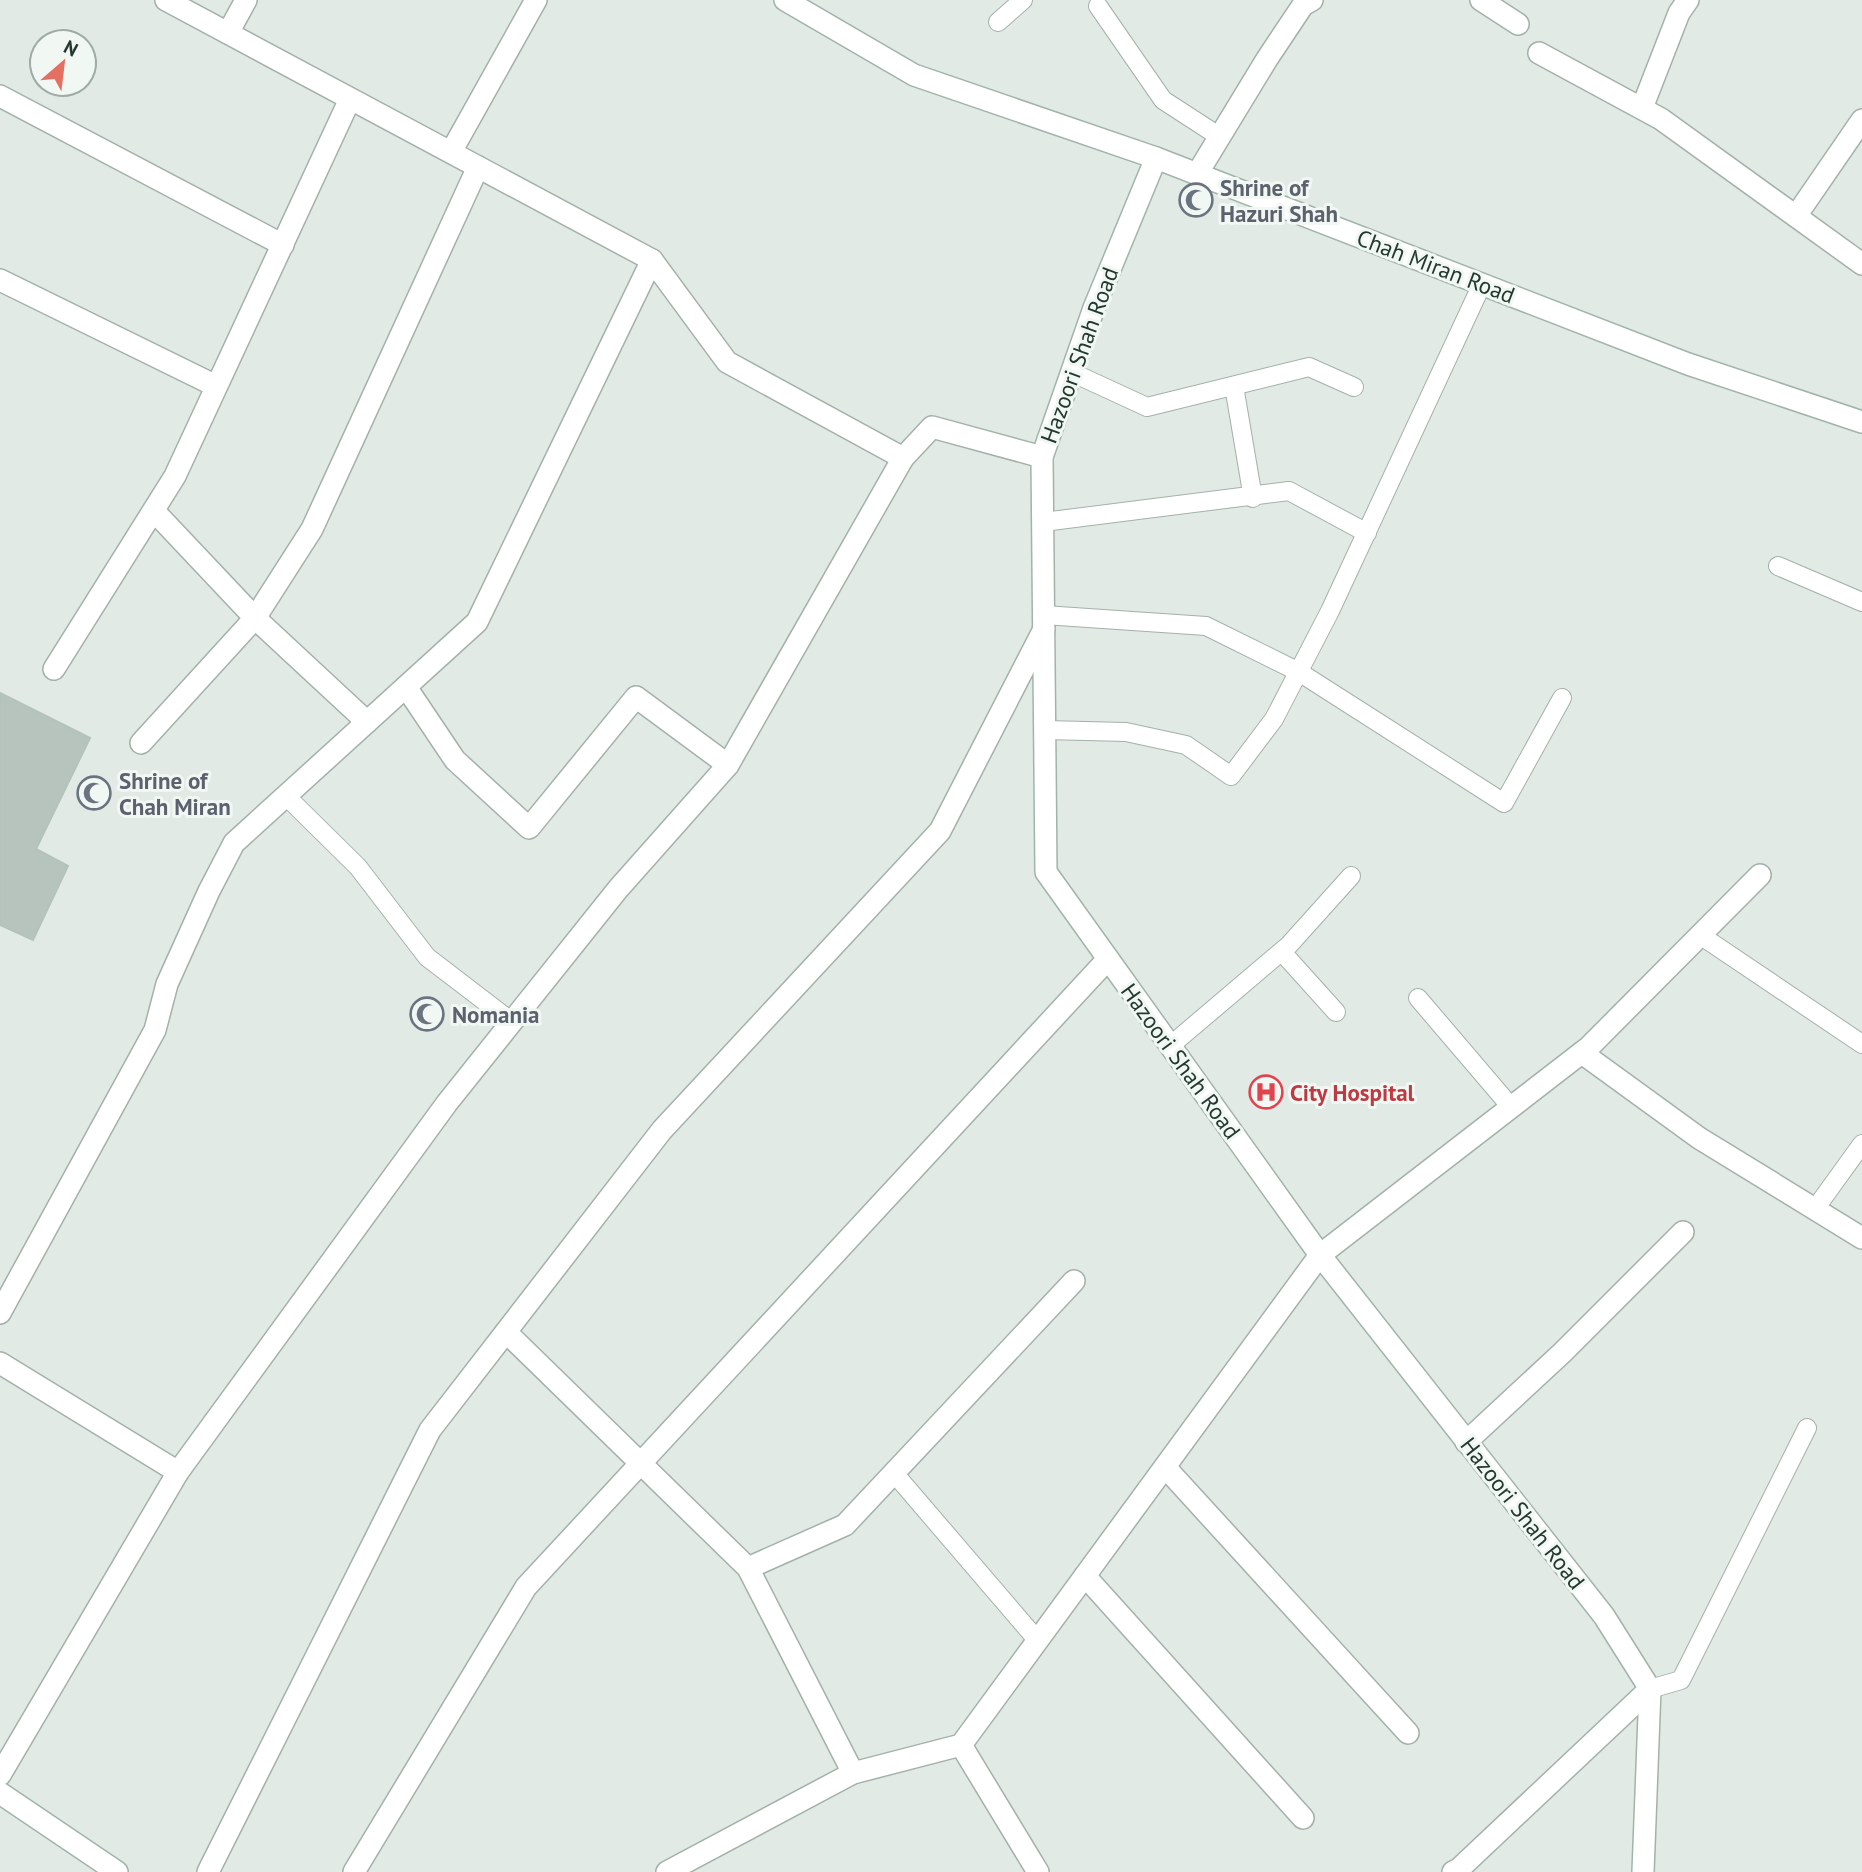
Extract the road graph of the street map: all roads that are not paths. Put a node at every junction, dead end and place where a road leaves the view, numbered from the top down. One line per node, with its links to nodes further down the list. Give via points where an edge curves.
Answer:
1 (166, 0): 12 (street)
2 (246, 0): 12 (street)
3 (536, 0): 19 (street)
4 (785, 0): 20 (street, Chah Miran Road, via 914,75)
5 (1023, 0): 10 (lane)
6 (1312, 0): 18 (street, via 1303,5)
7 (1481, 0): 11 (street)
8 (1688, 0): 16 (street)
9 (1098, 6): 18 (lane, via 1163,100)
10 (998, 22)
11 (1518, 24)
12 (228, 33): 15 (street)
13 (1539, 52): 16 (street)
14 (0, 96): 24 (street)
15 (350, 99): 19 (street); 24 (street)
16 (1642, 108): 23 (street)
17 (1862, 120): 23 (street)
18 (1220, 136): 22 (street)
19 (451, 152): 21 (street)
20 (1156, 158): 22 (street, Chah Miran Road); 29 (street, Hazoori Shah Road)
21 (478, 167): 25 (street); 42 (street, via 312,529)
22 (1197, 174): 28 (street, Chah Miran Road)
23 (1796, 216): 26 (street)
24 (282, 245): 30 (street)
25 (652, 260): 35 (street, via 727,362); 46 (street, via 477,622)
26 (1862, 264)
27 (0, 280): 30 (street)
28 (1482, 284): 33 (street, Chah Miran Road, via 1688,364); 39 (lane)
29 (1071, 372): 31 (lane, via 1147,407); 34 (street, Hazoori Shah Road)
30 (216, 386): 37 (street)
31 (1234, 386): 32 (lane, via 1309,367); 36 (lane)
32 (1354, 387)
33 (1862, 422)
34 (1042, 457): 35 (street, via 932,427); 38 (street, Hazoori Shah Road)
35 (903, 458): 51 (street)
36 (1253, 498): 38 (lane); 39 (lane, via 1289,492)
37 (154, 511): 42 (street); 44 (street)
38 (1043, 522): 43 (street, Hazoori Shah Road)
39 (1367, 533): 45 (lane)
40 (1778, 566): 41 (lane)
41 (1862, 602)
42 (255, 618): 48 (street); 50 (street)
43 (1044, 622): 45 (lane, via 1206,626); 49 (street, Hazoori Shah Road); 72 (street, via 940,831 662,1130)
44 (54, 669)
45 (1299, 671): 47 (lane, via 1504,803); 49 (lane, via 1274,719 1231,776 1186,745 1126,732)
46 (406, 687): 48 (street); 51 (street, via 455,760 529,828 636,697)
47 (1562, 698)
48 (367, 722): 52 (street)
49 (1045, 730): 57 (street, Hazoori Shah Road, via 1045,872)
50 (141, 743)
51 (728, 765): 60 (street, via 618,889)
52 (286, 796): 60 (lane, via 358,867 427,957); 71 (street, via 234,844 167,984 155,1030)
53 (1760, 875): 55 (street)
54 (1351, 876): 56 (lane)
55 (1700, 935): 61 (lane); 63 (street)
56 (1282, 952): 59 (lane); 62 (lane)
57 (1108, 959): 62 (street, Hazoori Shah Road); 76 (street)
58 (1418, 998): 64 (lane)
59 (1336, 1012)
60 (512, 1022): 78 (street, via 447,1103)
61 (1862, 1044)
62 (1170, 1046): 69 (street, Hazoori Shah Road)
63 (1581, 1053): 64 (street); 66 (street, via 1699,1139)
64 (1511, 1108): 69 (street)
65 (1862, 1144): 66 (lane)
66 (1815, 1209): 68 (street)
67 (1683, 1233): 75 (street)
68 (1862, 1238)
69 (1320, 1255): 75 (street, Hazoori Shah Road); 77 (street)
70 (1074, 1282): 79 (street)
71 (0, 1313)
72 (506, 1332): 76 (street); 91 (street, via 430,1430)
73 (0, 1363): 78 (street)
74 (1807, 1428): 83 (lane, via 1681,1679)
75 (1466, 1442): 83 (street, Hazoori Shah Road, via 1604,1616)
76 (640, 1464): 80 (street); 92 (street, via 526,1587)
77 (1165, 1467): 81 (street); 84 (street)
78 (178, 1472): 87 (street)
79 (894, 1473): 80 (street, via 845,1525); 82 (lane)
80 (748, 1568): 86 (street)
81 (1085, 1576): 82 (street); 89 (street)
82 (1038, 1641): 85 (street)
83 (1650, 1689): 95 (street); 96 (street)
84 (1408, 1733)
85 (961, 1745): 86 (street); 94 (street)
86 (853, 1773): 93 (street)
87 (0, 1775)
88 (0, 1793): 90 (street)
89 (1303, 1818)
90 (117, 1872)
91 (208, 1872)
92 (354, 1872)
93 (667, 1872)
94 (1038, 1872)
95 (1453, 1872)
96 (1643, 1872)

